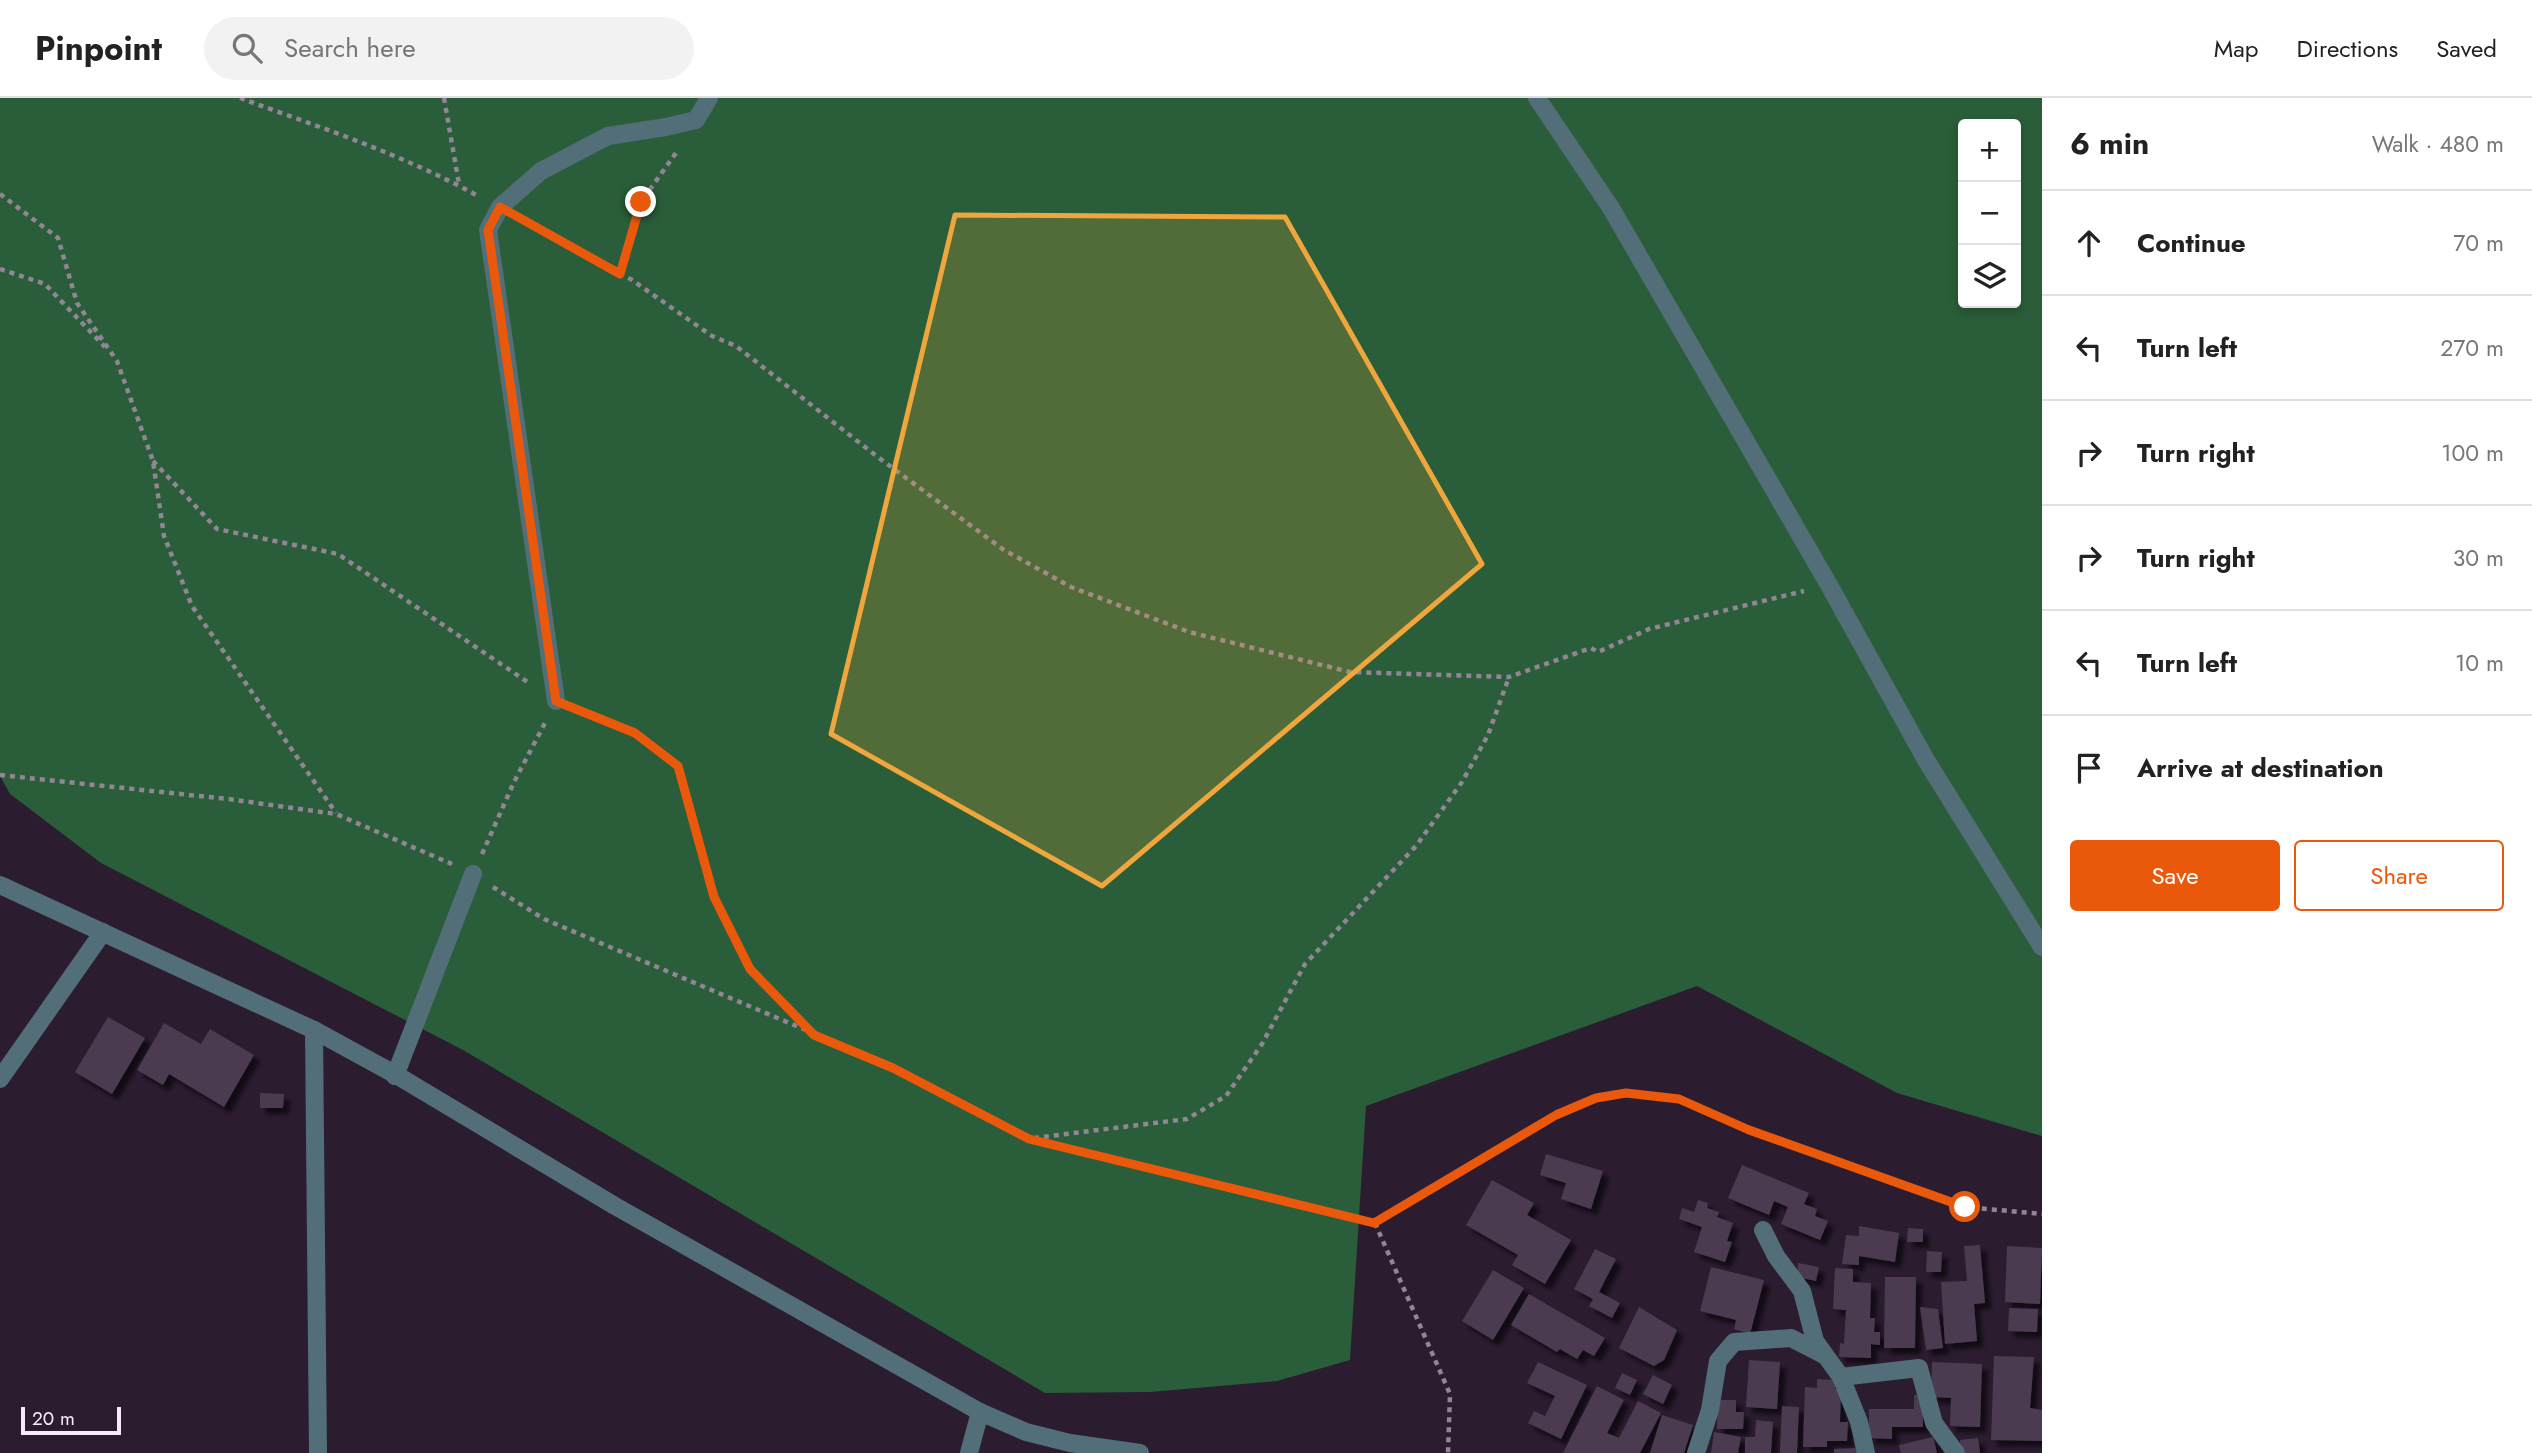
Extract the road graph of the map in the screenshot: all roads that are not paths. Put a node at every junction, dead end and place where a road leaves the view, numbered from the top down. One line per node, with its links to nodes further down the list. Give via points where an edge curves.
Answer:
1 (709, 98): 3 (street, via 696,120 608,136 541,171 500,207 488,230)
2 (1537, 98): 7 (street, via 1611,208 1926,760)
3 (556, 701)
4 (473, 874): 9 (street)
5 (0, 885): 6 (street)
6 (103, 932): 8 (street); 10 (street)
7 (2042, 947)
8 (314, 1030): 9 (street); 15 (street)
9 (395, 1076): 14 (street)
10 (0, 1079)
11 (1763, 1230): 12 (street, via 1801,1292 1815,1341)
12 (1826, 1357): 13 (street); 18 (street, via 1791,1338 1734,1342 1718,1361 1710,1410)
13 (1841, 1377): 19 (street); 20 (street, via 1919,1368 1934,1423)
14 (980, 1412): 16 (street); 17 (street, via 1037,1435)
15 (318, 1453)
16 (969, 1453)
17 (1140, 1453)
18 (1696, 1453)
19 (1866, 1453)
20 (1956, 1453)

